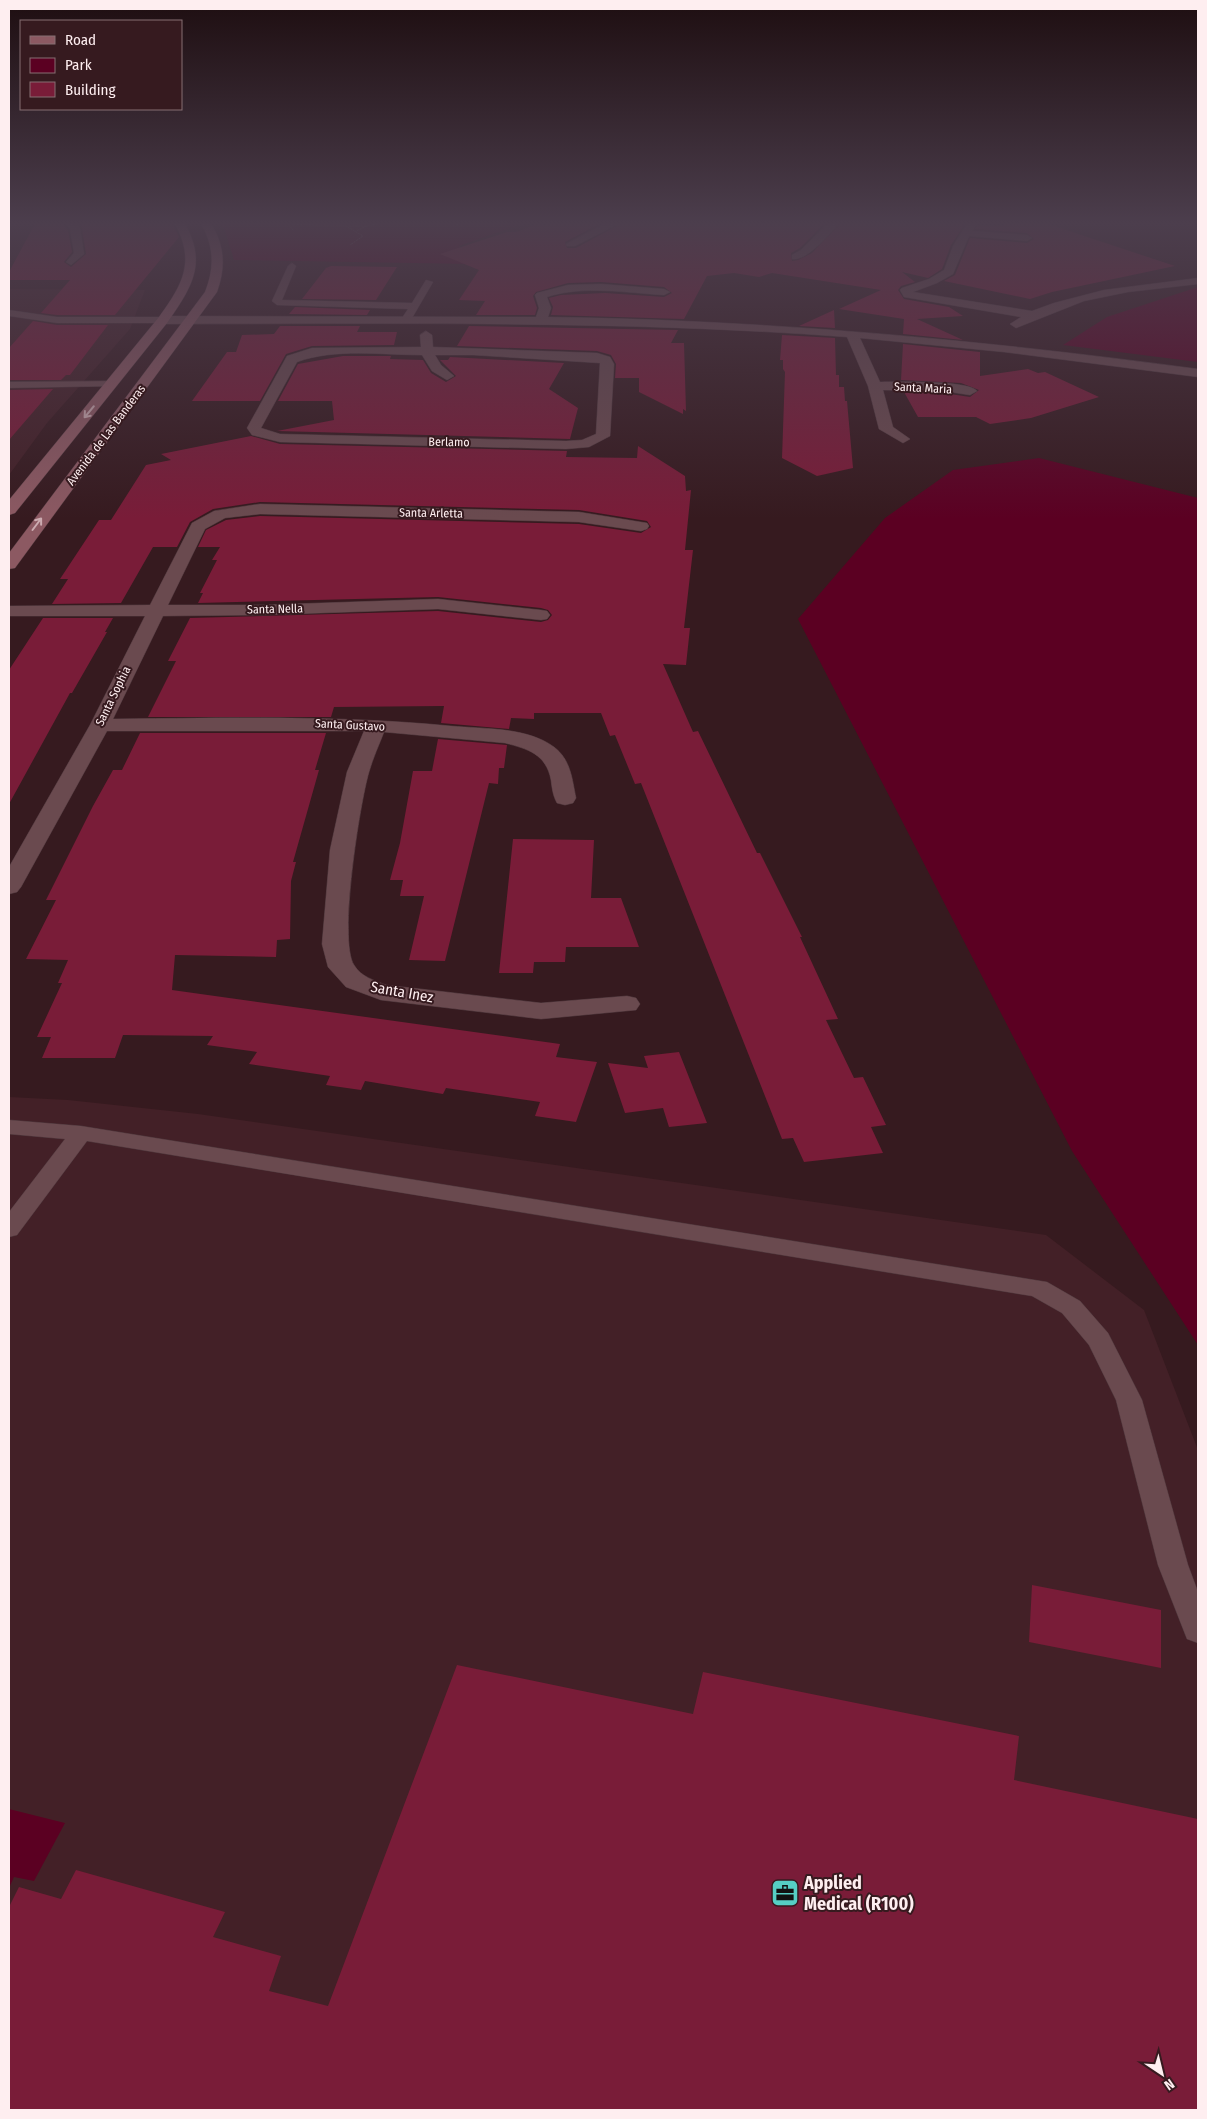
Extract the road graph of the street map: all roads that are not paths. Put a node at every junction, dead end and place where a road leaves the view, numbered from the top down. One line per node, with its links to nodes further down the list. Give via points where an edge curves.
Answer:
1 (162, 321): 15 (main road, Avenida de Las Banderas)
2 (191, 321): 23 (main road, Avenida de Las Banderas, one-way to 2)
3 (381, 321): 4 (street)
4 (405, 321): 5 (street)
5 (425, 321): 6 (street); 12 (street)
6 (542, 321): 9 (street, via 680,324)
7 (1021, 321): 8 (street)
8 (1008, 328)
9 (852, 334): 11 (street); 17 (street)
10 (993, 337): 11 (street)
11 (977, 346): 13 (street)
12 (427, 351): 12 (street, Berlamo, via 330,351 292,359 254,428 265,436 280,438 566,445 584,444 603,436 608,364 605,360 583,355); 14 (street, via 434,368)
13 (1198, 373)
14 (447, 376)
15 (111, 384): 16 (lane); 20 (main road, Avenida de Las Banderas, one-way to 20)
16 (9, 385)
17 (875, 386): 18 (street, Santa Maria, via 943,387); 19 (street, via 886,428)
18 (970, 391)
19 (903, 439)
20 (9, 510)
21 (221, 513): 22 (street, Santa Arletta, via 260,509 579,517); 24 (street, Santa Sophia, via 207,518 198,526)
22 (641, 526)
23 (9, 564)
24 (155, 610): 25 (street, Santa Nella); 26 (street, Santa Nella, via 428,604); 27 (street, Santa Sophia)
25 (9, 611)
26 (541, 615)
27 (100, 725): 28 (street, Santa Gustavo); 30 (street, Santa Sophia)
28 (376, 725): 29 (street, Santa Gustavo, via 504,737 528,744 546,752 559,765); 31 (street, Santa Inez, via 358,772 342,850 336,944 341,966 355,982 381,992 541,1011)
29 (565, 798)
30 (9, 887)
31 (627, 1004)
32 (9, 1127): 33 (lane)
33 (82, 1133): 34 (lane); 35 (lane, via 1038,1288 1071,1307 1099,1340 1129,1400 1173,1565)
34 (9, 1229)
35 (1198, 1630)

